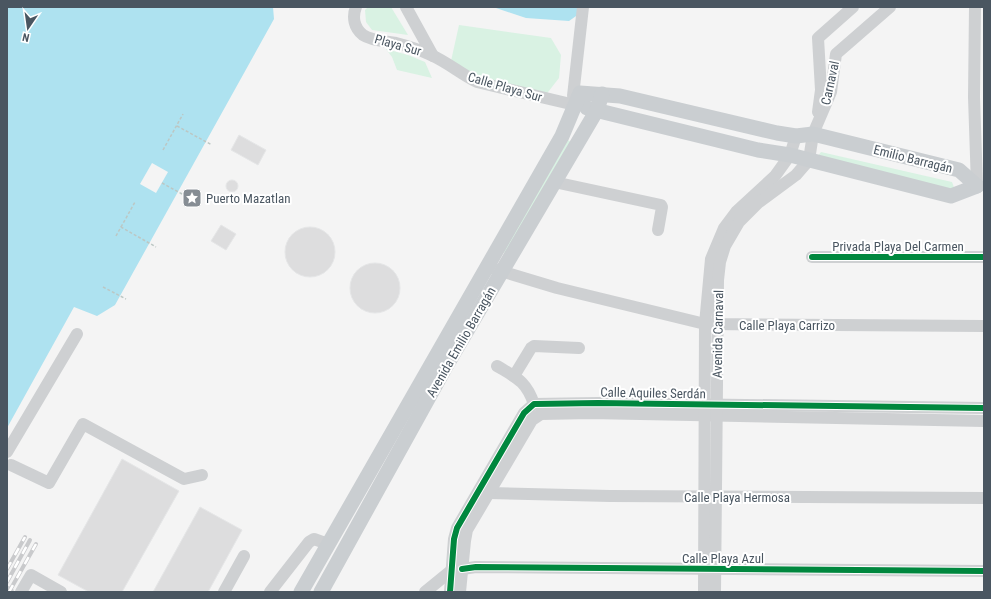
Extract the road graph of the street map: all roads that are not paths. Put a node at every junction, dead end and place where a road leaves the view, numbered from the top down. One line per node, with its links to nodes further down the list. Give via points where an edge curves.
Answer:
1 (356, 7): 7 (street, Playa Sur, via 354,21 363,35)
2 (406, 7): 7 (street, Playa Sur)
3 (583, 7): 9 (street)
4 (853, 7): 11 (street, Carnaval, via 818,38 821,90 818,113)
5 (890, 7): 11 (street, Carnaval, via 836,54 830,92)
6 (975, 7): 15 (street, via 974,97)
7 (433, 56): 9 (street, Calle Playa Sur, via 477,82 559,101)
8 (602, 94): 9 (main road, Emilio Barragán); 10 (main road, Avenida Emilio Barragán); 11 (main road, Emilio Barragán, via 777,133)
9 (576, 98): 10 (main road, Emilio Barragán); 19 (main road, Avenida Emilio Barragán, via 562,136)
10 (597, 110): 12 (main road, Emilio Barragán, via 758,150); 14 (main road, Avenida Emilio Barragán)
11 (806, 135): 12 (street); 13 (street); 15 (main road, Emilio Barragán, via 959,170)
12 (790, 155): 13 (main road, Emilio Barragán); 20 (street, Avenida Carnaval, via 775,176 736,212 719,238 711,259)
13 (809, 160): 15 (main road, Emilio Barragán, via 951,196); 20 (street, Avenida Carnaval, via 796,175 747,212 731,233 720,262)
14 (554, 182): 16 (street, via 661,205); 19 (main road, Avenida Emilio Barragán)
15 (980, 186)
16 (658, 230)
17 (812, 257): 18 (street, Privada Playa Del Carmen)
18 (984, 257)
19 (494, 269): 20 (street, Calle Playa Carrizo, via 557,288); 39 (main road, Avenida Emilio Barragán); 40 (main road, Avenida Emilio Barragán, via 445,368)
20 (711, 325): 21 (street, Calle Playa Carrizo); 29 (street, Avenida Carnaval)
21 (984, 326)
22 (77, 334): 32 (street)
23 (579, 348): 25 (street, via 534,346)
24 (497, 366): 25 (street)
25 (514, 376): 26 (street, via 528,389)
26 (534, 404): 29 (street, Calle Aquiles Serdán); 38 (street, Calle Aquiles Serdán, via 524,413)
27 (958, 407): 28 (street, Calle Aquiles Serdán); 29 (street, Calle Aquiles Serdán); 30 (street)
28 (984, 408)
29 (711, 410): 30 (street, Calle Aquiles Serdán); 35 (street, Calle Aquiles Serdán, via 541,414 532,420); 36 (street, Avenida Carnaval)
30 (953, 420): 31 (street, Calle Aquiles Serdán)
31 (984, 421)
32 (7, 452)
33 (8, 466): 34 (street, via 49,483 84,424 184,479)
34 (202, 475)
35 (489, 493): 36 (street, Calle Playa Hermosa); 38 (street, Calle Aquiles Serdán)
36 (709, 496): 37 (street, Calle Playa Hermosa); 43 (street, Avenida Carnaval)
37 (984, 498)
38 (468, 518): 42 (street, Calle Aquiles Serdán)
39 (330, 541): 40 (main road); 48 (street, via 314,539 309,542); 49 (main road, Avenida Emilio Barragán)
40 (347, 546): 50 (main road, Avenida Emilio Barragán)
41 (244, 556): 47 (street)
42 (457, 569): 43 (street, Calle Playa Azul); 51 (street); 52 (street, Calle Aquiles Serdán); 53 (street, Calle Aquiles Serdán)
43 (709, 569): 44 (street, Calle Playa Azul); 54 (street, Avenida Carnaval); 55 (street, Avenida Carnaval)
44 (984, 571)
45 (21, 592): 46 (street, via 31,575)
46 (61, 592)
47 (224, 592)
48 (270, 592)
49 (302, 592)
50 (321, 592)
51 (425, 592)
52 (450, 592)
53 (460, 592)
54 (704, 592)
55 (715, 592)

